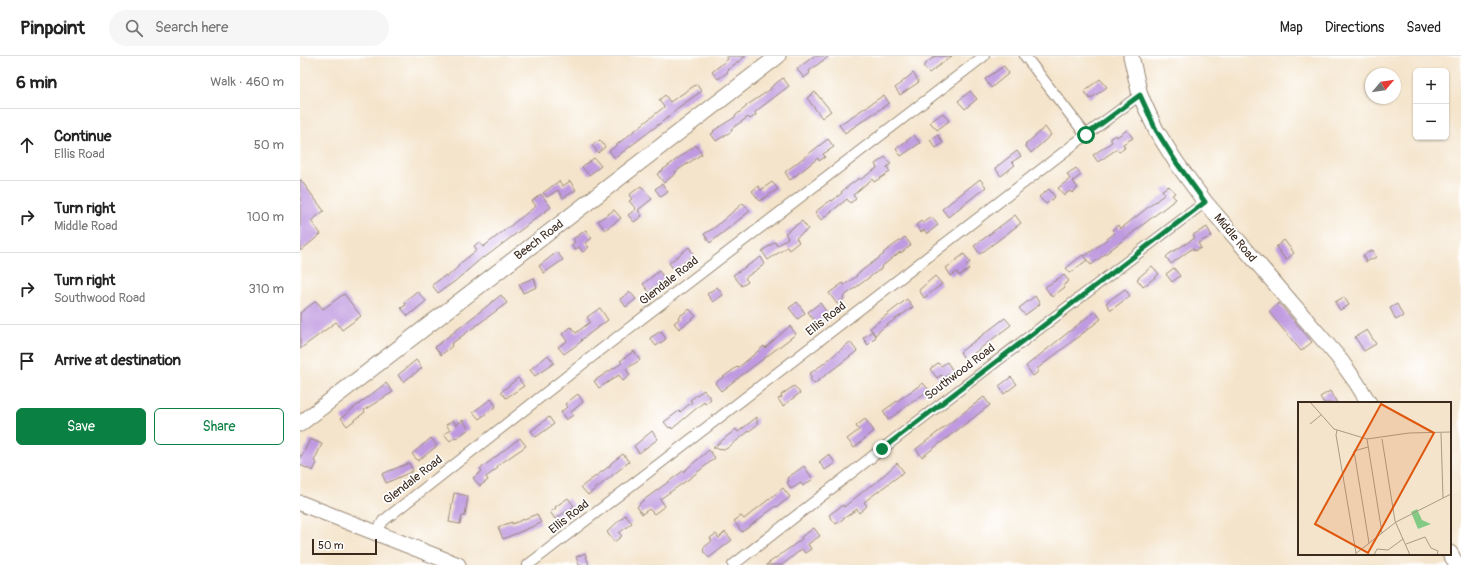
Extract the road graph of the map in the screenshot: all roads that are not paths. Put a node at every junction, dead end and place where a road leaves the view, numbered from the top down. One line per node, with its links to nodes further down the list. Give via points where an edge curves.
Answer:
1 (778, 56): 9 (street, Beech Road)
2 (984, 56): 11 (street, Glendale Road, via 383,520)
3 (1025, 56): 6 (street)
4 (1131, 56): 5 (street, Middle Road)
5 (1140, 95): 6 (street, Ellis Road); 7 (street, Middle Road, via 1156,130)
6 (1086, 135): 14 (street, Ellis Road)
7 (1205, 202): 8 (street, Middle Road, via 1338,357); 15 (street, Southwood Road)
8 (1368, 402)
9 (300, 424)
10 (304, 507): 11 (street)
11 (377, 532): 13 (street)
12 (1451, 555): 16 (street)
13 (458, 565)
14 (528, 565)
15 (732, 565)
16 (1457, 565)

